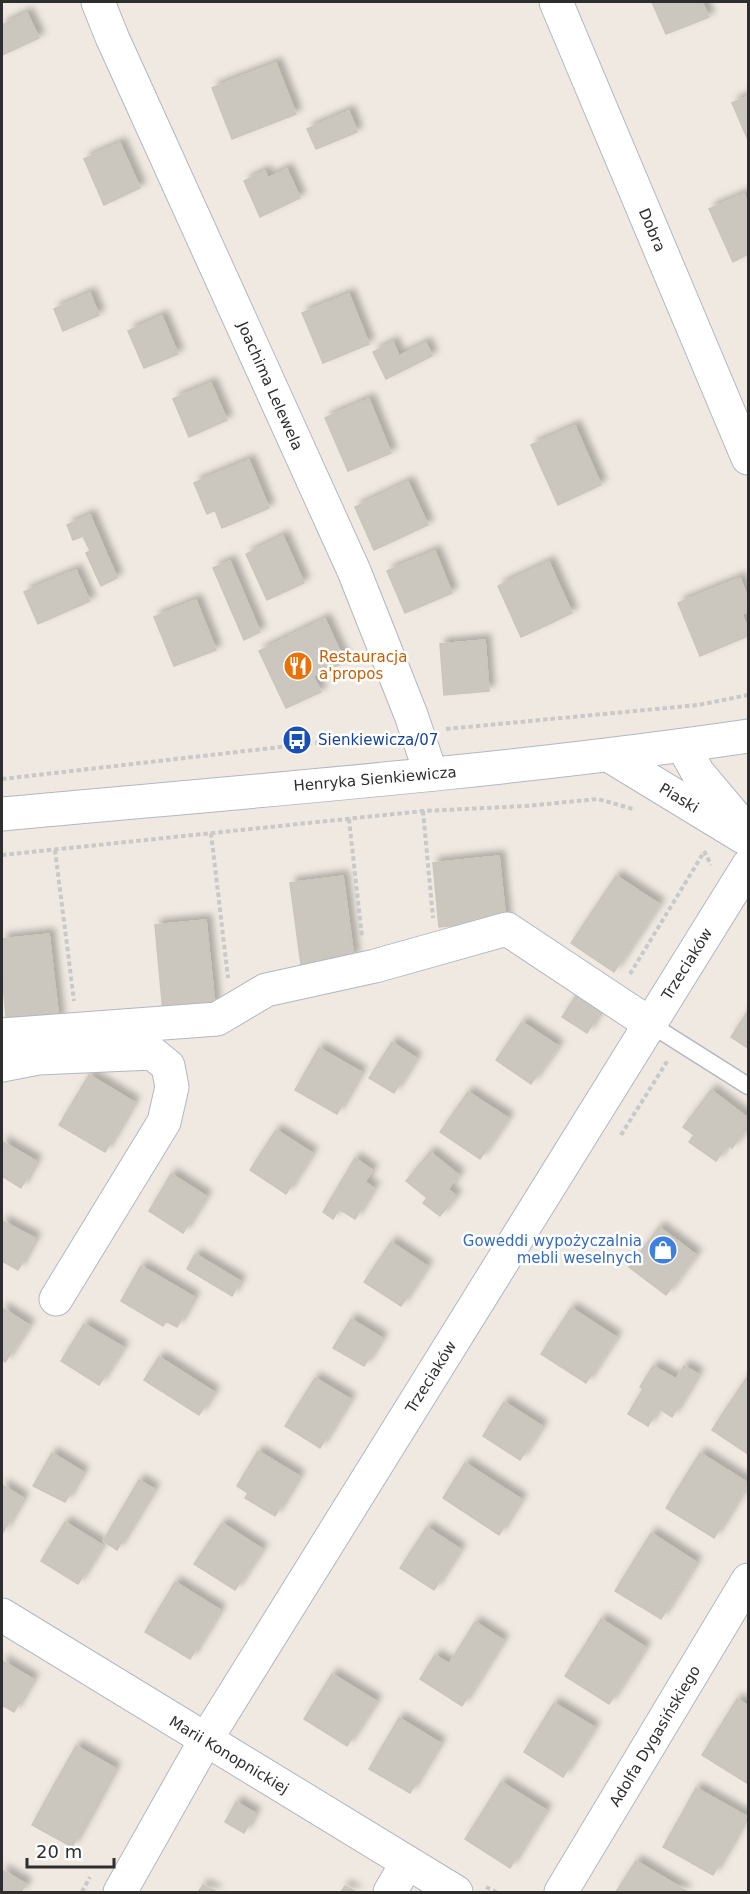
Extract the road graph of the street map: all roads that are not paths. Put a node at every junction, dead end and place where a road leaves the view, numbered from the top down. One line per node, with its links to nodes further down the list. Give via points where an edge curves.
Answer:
1 (98, 2): 7 (street, Joachima Lelewela, via 354,572)
2 (556, 2): 3 (street, Dobra)
3 (748, 458)
4 (748, 736): 5 (street, Henryka Sienkiewicza)
5 (683, 746): 6 (street, Henryka Sienkiewicza); 9 (street, Piaski, via 698,773)
6 (610, 756): 7 (street, Henryka Sienkiewicza); 10 (street, Piaski)
7 (431, 774): 8 (street, Henryka Sienkiewicza)
8 (2, 814)
9 (748, 833)
10 (748, 840)
11 (742, 877): 12 (street, Trzeciaków)
12 (650, 1024): 13 (street, via 507,929 266,990 217,1019 78,1030); 14 (lane); 18 (street, Trzeciaków)
13 (3, 1046): 15 (street, via 38,1058 152,1053 168,1066 172,1087 164,1122)
14 (748, 1086)
15 (56, 1299)
16 (748, 1580): 23 (street, Adolfa Dygasińskiego)
17 (2, 1616): 18 (street, Marii Konopnickiej)
18 (205, 1741): 19 (street, Marii Konopnickiej); 21 (street, Trzeciaków)
19 (407, 1863): 20 (street, Marii Konopnickiej); 22 (street)
20 (471, 1889)
21 (120, 1893)
22 (390, 1893)
23 (561, 1893)

